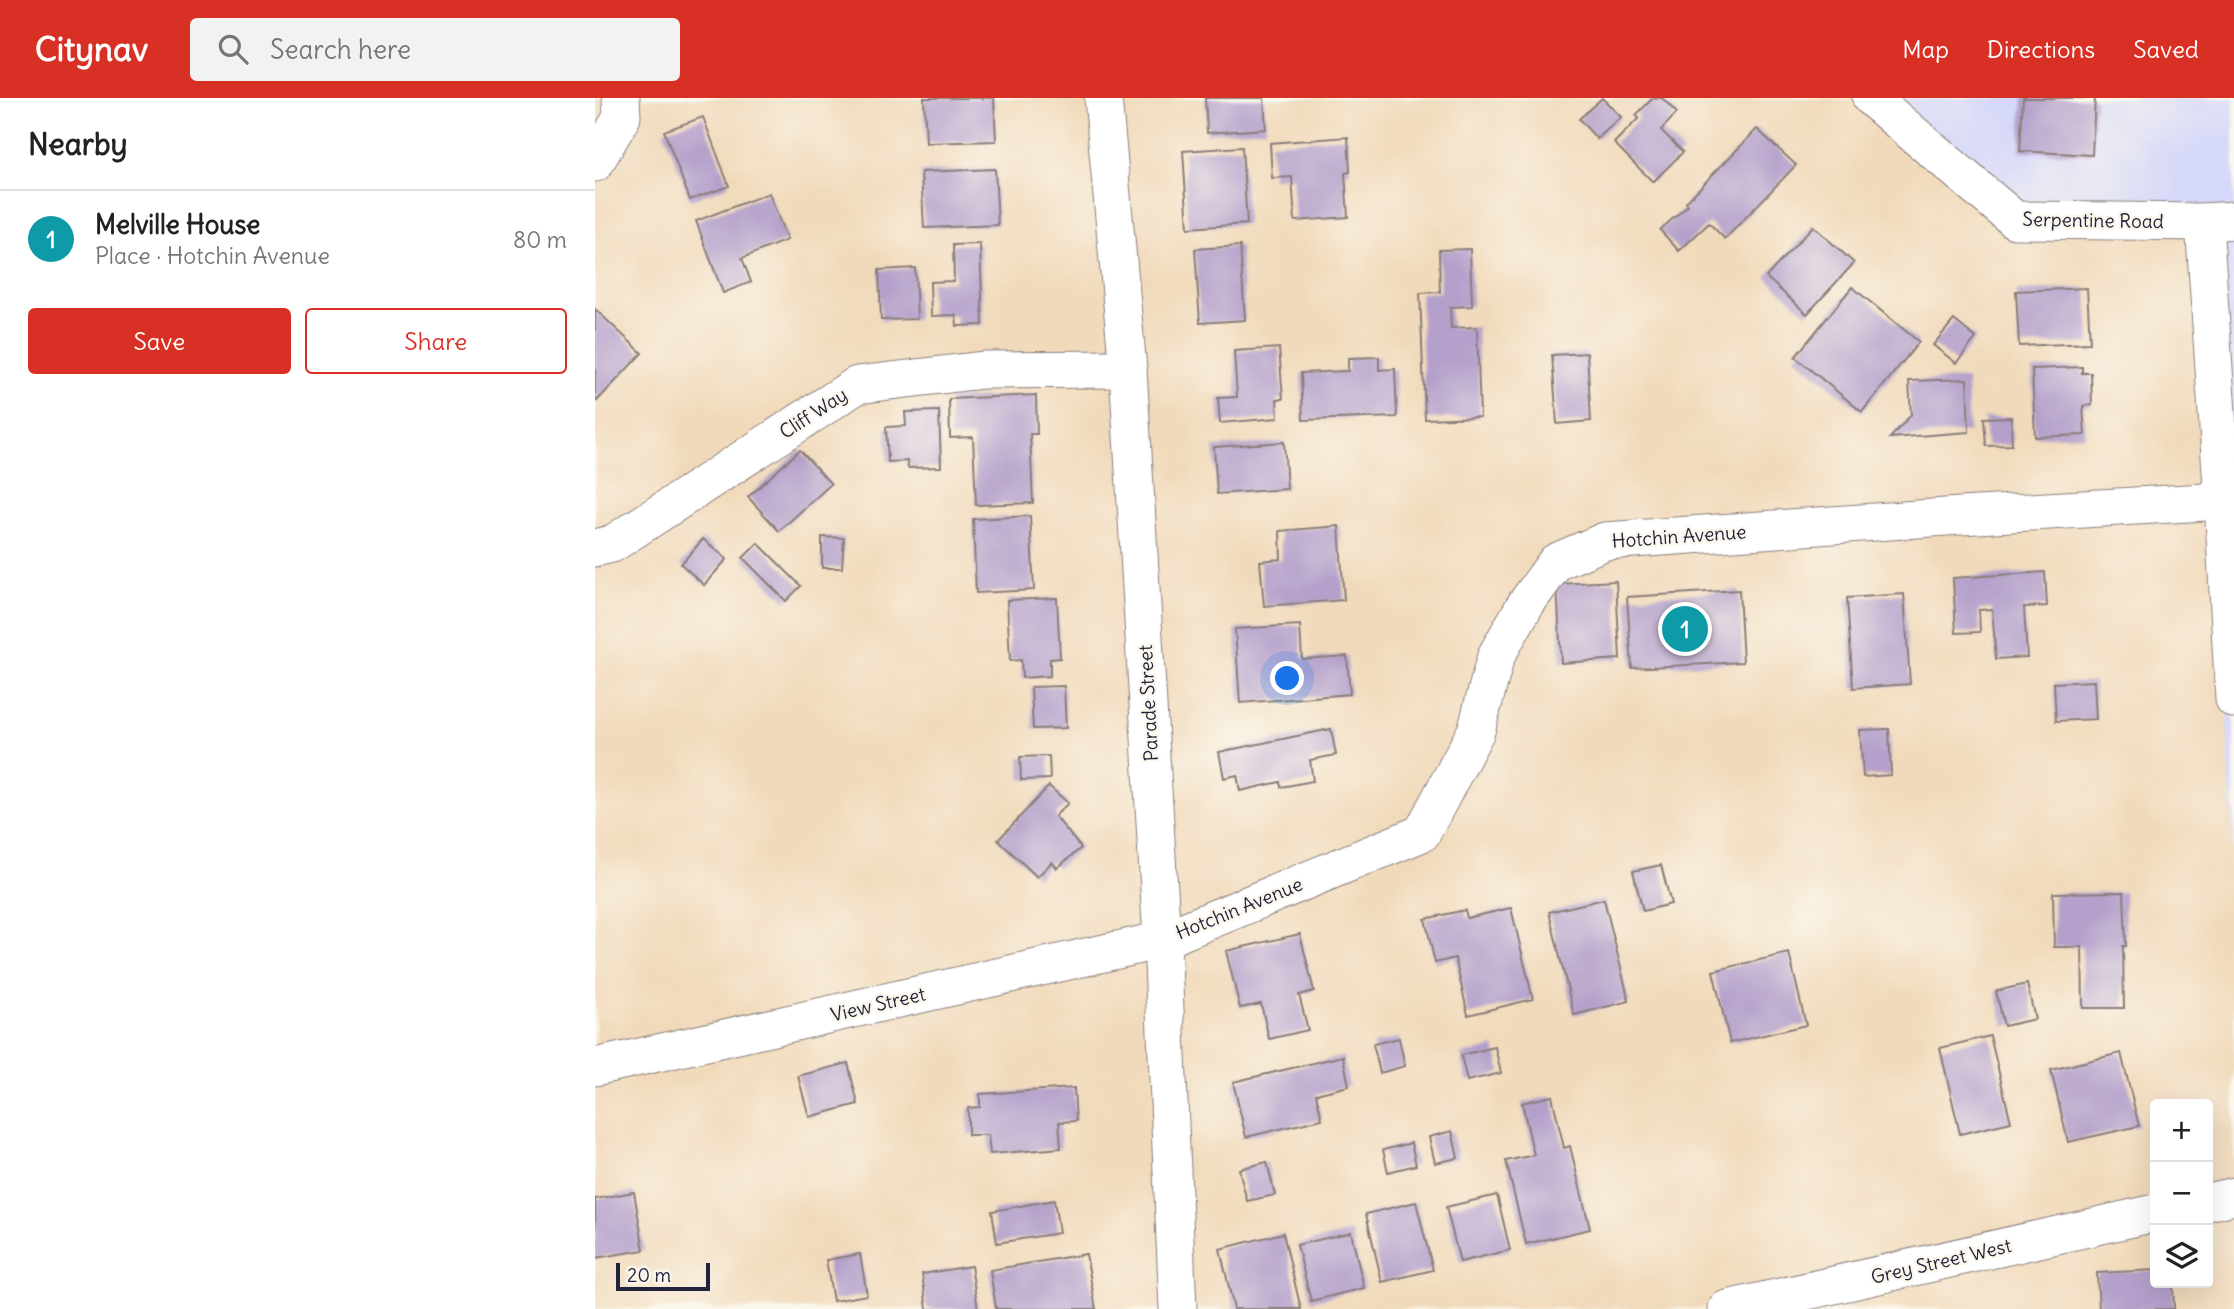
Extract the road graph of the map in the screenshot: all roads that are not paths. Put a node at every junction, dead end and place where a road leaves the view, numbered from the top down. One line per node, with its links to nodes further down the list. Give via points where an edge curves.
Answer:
1 (621, 98): 4 (street, via 622,117)
2 (1103, 98): 6 (street, Parade Street)
3 (1871, 98): 5 (street, Serpentine Road, via 2015,220)
4 (595, 163)
5 (2219, 221): 7 (street)
6 (1128, 369): 8 (street, Cliff Way, via 983,370 857,384); 10 (street, Parade Street)
7 (2224, 501): 9 (street); 10 (street, Hotchin Avenue, via 1605,541 1556,562 1525,605 1496,656 1476,731 1422,833)
8 (601, 539)
9 (2234, 699)
10 (1162, 940): 11 (street, View Street); 15 (street, Parade Street)
11 (595, 1067)
12 (2234, 1196): 13 (street)
13 (2213, 1201)
14 (2150, 1214): 16 (street, Grey Street West)
15 (1178, 1309)
16 (1727, 1309)

